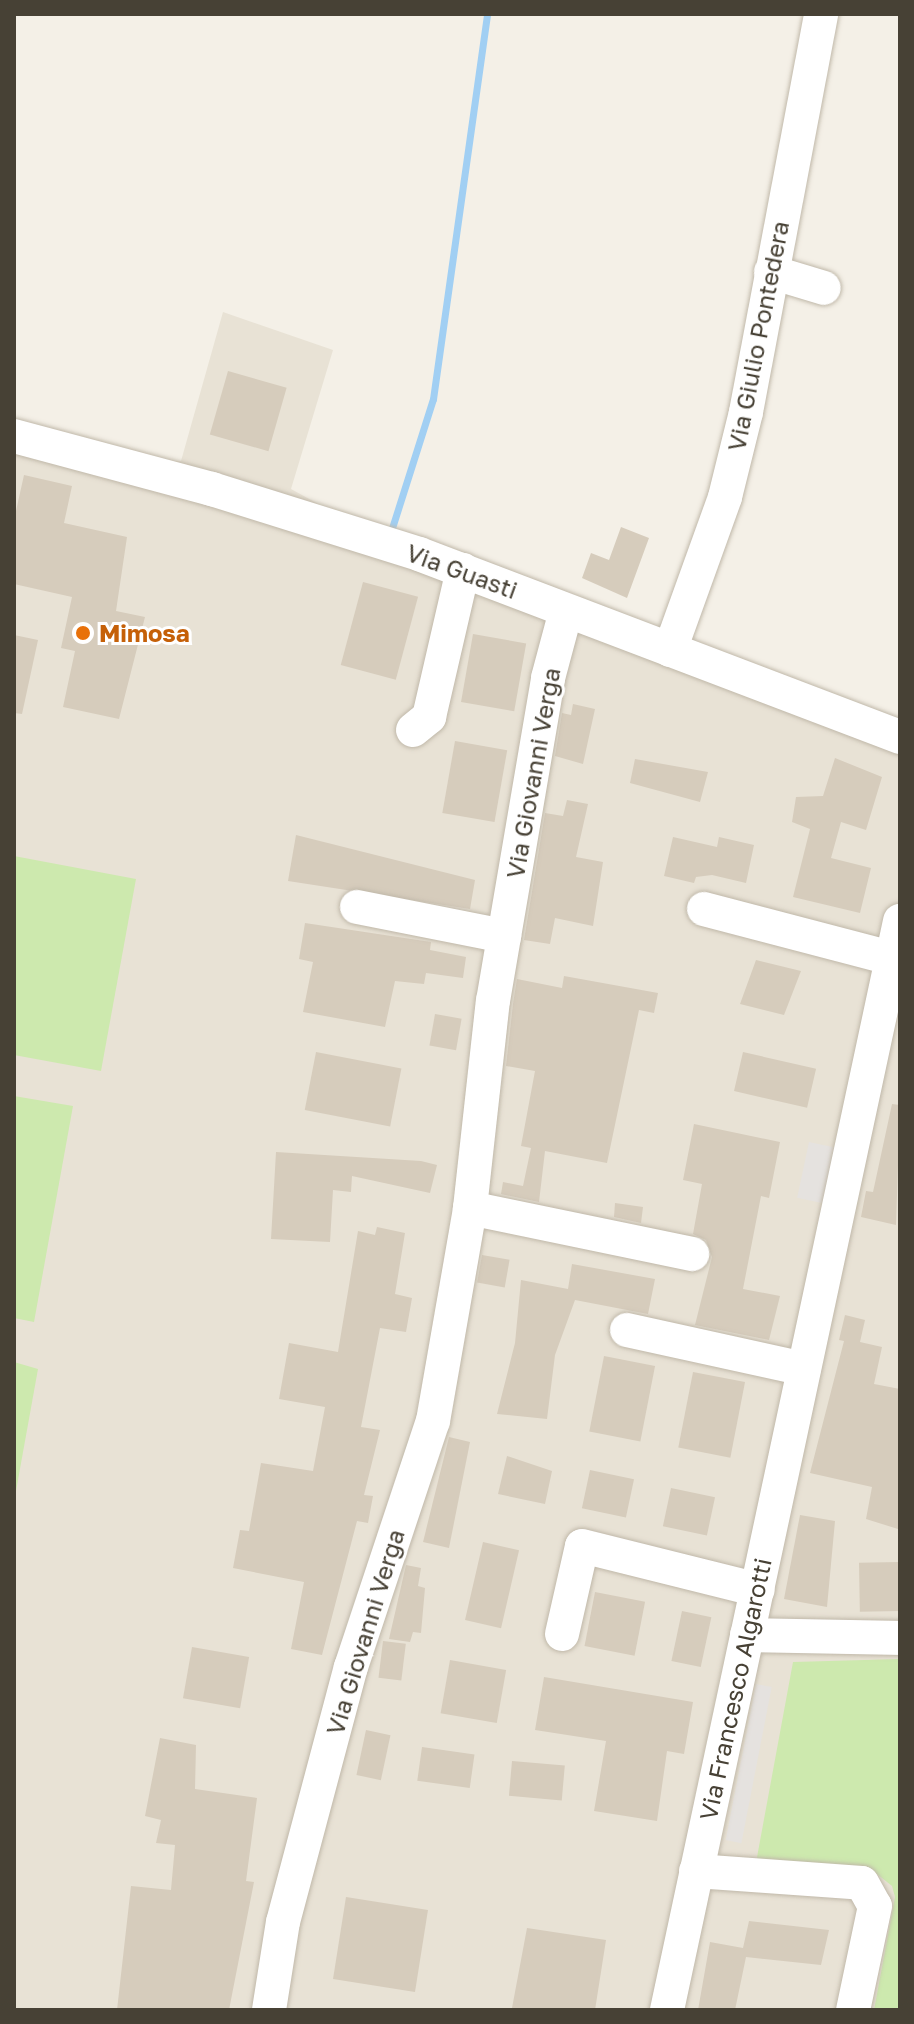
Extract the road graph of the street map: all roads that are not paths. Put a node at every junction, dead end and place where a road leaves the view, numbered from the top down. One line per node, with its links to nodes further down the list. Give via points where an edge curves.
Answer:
1 (821, 14): 2 (street, Via Giulio Pontedera, via 827,51)
2 (771, 272): 3 (street); 7 (street, Via Giulio Pontedera, via 725,497)
3 (824, 288)
4 (14, 436): 5 (street, Via Guasti, via 212,489)
5 (463, 570): 6 (street, Via Guasti); 8 (street, via 429,717)
6 (566, 611): 7 (street, Via Guasti); 13 (street, Via Giovanni Verga, via 552,656)
7 (670, 650): 9 (street, Via Guasti)
8 (413, 730)
9 (900, 737)
10 (357, 907): 13 (street)
11 (704, 909): 14 (street)
12 (900, 921): 14 (street, Via Francesco Algarotti)
13 (504, 936): 15 (street, Via Giovanni Verga)
14 (891, 958): 18 (street, Via Francesco Algarotti)
15 (470, 1208): 16 (street); 24 (street, Via Giovanni Verga, via 433,1421 351,1667 283,1922)
16 (692, 1254)
17 (627, 1330): 18 (street)
18 (804, 1369): 19 (street, Via Francesco Algarotti)
19 (758, 1590): 20 (street, via 582,1546); 21 (street, Via Francesco Algarotti)
20 (562, 1634)
21 (747, 1635): 22 (street); 23 (street, Via Francesco Algarotti)
22 (900, 1638)
23 (696, 1871): 25 (street, Via Francesco Algarotti); 26 (street, via 862,1883 875,1906)
24 (269, 2010)
25 (667, 2010)
26 (853, 2010)

